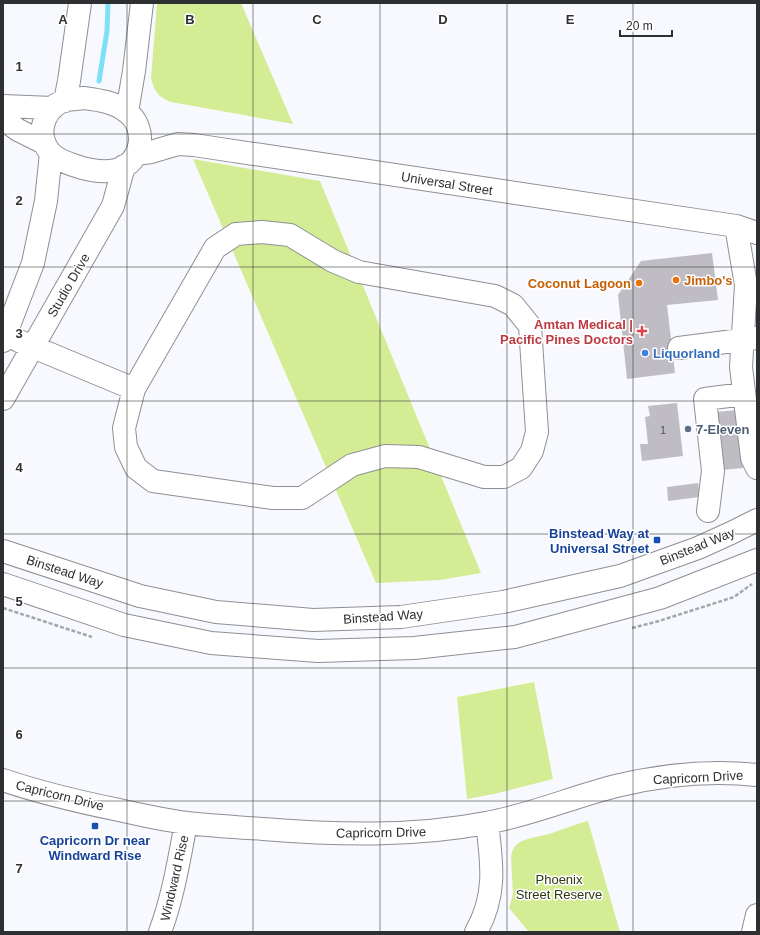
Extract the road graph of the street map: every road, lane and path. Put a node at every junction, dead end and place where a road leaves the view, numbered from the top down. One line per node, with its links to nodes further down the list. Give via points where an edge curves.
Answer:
1 (80, 3): 3 (street, via 70,81)
2 (142, 3): 5 (street)
3 (59, 104): 4 (street); 5 (street, via 84,98 101,100); 7 (street, via 45,119 43,128)
4 (3, 106)
5 (127, 112): 8 (street, via 139,128 140,143)
6 (3, 120): 7 (street)
7 (48, 148): 8 (street, via 66,163 92,170 115,170); 12 (street, via 46,201 33,263)
8 (130, 160): 9 (street, Universal Street, via 178,144 194,145); 14 (street, Studio Drive, via 112,206)
9 (736, 226): 10 (street, Universal Street); 11 (street)
10 (757, 233)
11 (752, 278): 13 (street)
12 (4, 337): 14 (street)
13 (750, 339): 15 (street); 16 (street)
14 (33, 347): 17 (street); 19 (street, Studio Drive)
15 (679, 348)
16 (749, 371): 18 (street)
17 (134, 389): 17 (street, via 215,248 236,234 262,232 290,235 333,261 359,272 495,296 513,305 530,326 537,432 532,451 521,468 504,477 484,477 419,457 385,456 352,465 302,498 273,498 153,481 136,468 126,447 124,428)
18 (744, 394): 20 (street); 21 (street, via 705,399 713,471)
19 (3, 399)
20 (755, 460)
21 (708, 511)
22 (757, 520): 23 (street, Binstead Way, via 698,548 620,576 503,602 401,618 313,620 216,612 140,596)
23 (3, 551)
24 (757, 560): 25 (street, via 660,598 515,636 414,648 326,651 211,643 124,625)
25 (3, 584)
26 (757, 775): 29 (street, Capricorn Drive, via 718,773 654,778 615,786 535,812)
27 (3, 780): 28 (street, Capricorn Drive, via 74,801)
28 (186, 823): 29 (street, Capricorn Drive, via 311,833 367,834 446,830); 31 (street, Windward Rise, via 167,913)
29 (487, 823): 32 (street, via 492,868 491,892)
30 (757, 915): 33 (street)
31 (160, 932)
32 (476, 932)
33 (753, 932)

